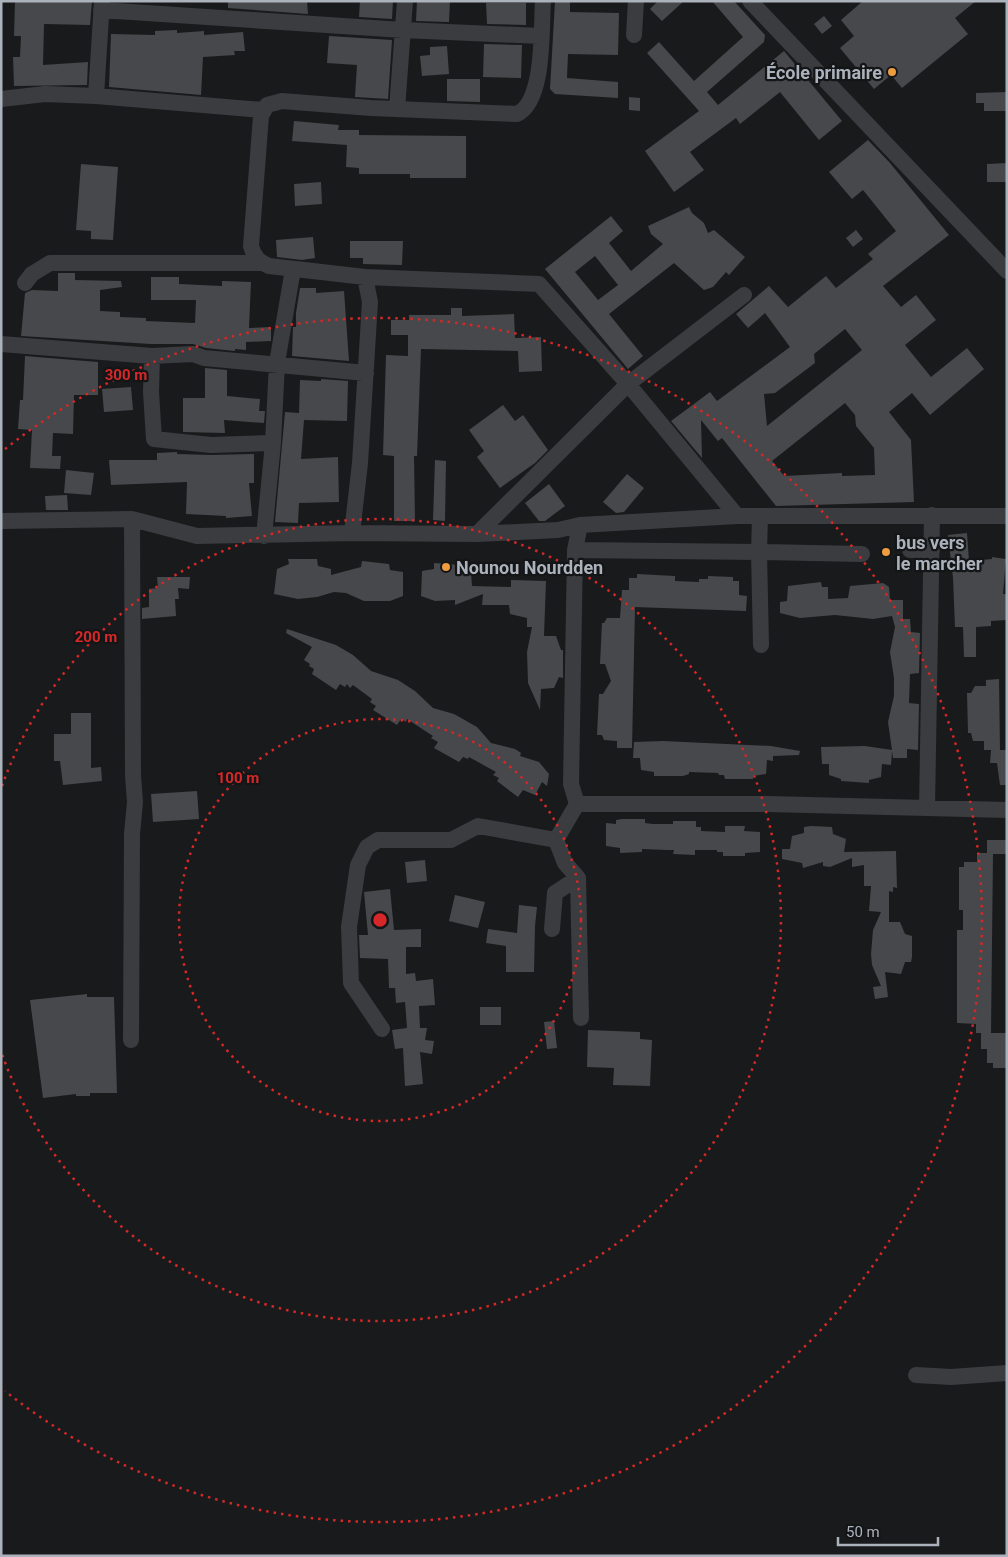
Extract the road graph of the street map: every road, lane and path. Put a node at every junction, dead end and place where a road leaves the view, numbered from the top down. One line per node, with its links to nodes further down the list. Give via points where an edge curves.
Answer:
1 (405, 1): 6 (street)
2 (542, 1): 8 (street)
3 (636, 1): 7 (street)
4 (750, 1): 15 (street)
5 (102, 6): 6 (street); 9 (street)
6 (403, 30): 8 (street); 11 (street)
7 (634, 35)
8 (540, 36): 11 (street, via 538,84 523,111 517,114)
9 (96, 96): 10 (street, via 45,94); 12 (street)
10 (1, 99)
11 (397, 109): 12 (street, via 282,101 267,105)
12 (262, 110): 13 (street, via 251,246)
13 (262, 263): 14 (street); 17 (street, via 50,262)
14 (293, 269): 16 (street); 21 (street)
15 (1007, 270)
16 (365, 277): 22 (street, via 370,302); 23 (street, via 539,284)
17 (25, 283)
18 (744, 296): 23 (street)
19 (1, 344): 20 (street)
20 (152, 356): 21 (street, via 193,354 204,358); 24 (street, via 154,439 211,445)
21 (277, 363): 22 (street); 24 (street)
22 (366, 373): 32 (street)
23 (628, 384): 26 (street); 33 (street)
24 (273, 443): 34 (street)
25 (932, 515): 27 (street); 28 (street); 37 (street)
26 (737, 516): 27 (street); 31 (street)
27 (760, 516): 38 (street)
28 (1007, 516)
29 (132, 519): 30 (street); 34 (street, via 197,536); 49 (street, via 132,776 135,802)
30 (1, 520)
31 (580, 525): 33 (street, via 558,530); 35 (street)
32 (352, 533): 33 (street); 34 (street)
33 (478, 534)
34 (264, 536)
35 (575, 550): 38 (street); 41 (street, via 571,784)
36 (910, 550): 37 (street)
37 (932, 550): 42 (street)
38 (759, 552): 39 (street); 40 (street)
39 (862, 554)
40 (761, 645)
41 (577, 804): 42 (street); 44 (street)
42 (927, 808): 43 (street)
43 (1007, 810)
44 (556, 840): 45 (street, via 564,863); 48 (street, via 478,826 451,840 378,840 367,846 358,865 349,927 351,983)
45 (578, 878): 46 (street, via 555,893); 47 (street)
46 (552, 929)
47 (581, 1018)
48 (382, 1029)
49 (131, 1040)
50 (1007, 1373): 51 (street, via 951,1377)
51 (916, 1375)

